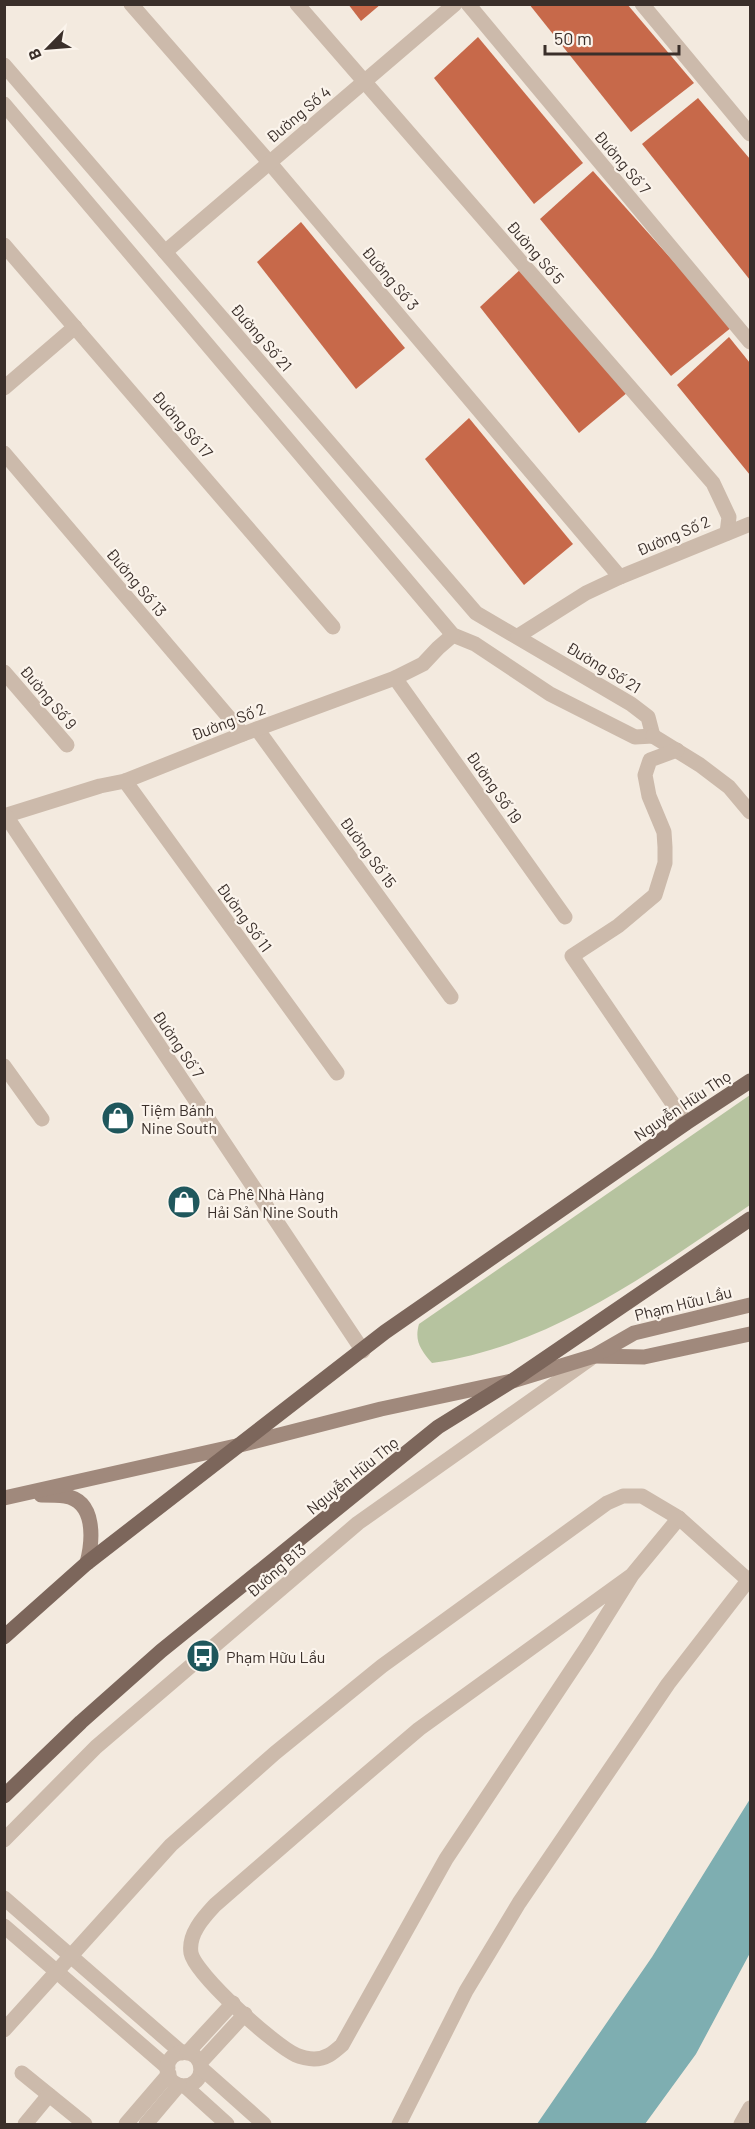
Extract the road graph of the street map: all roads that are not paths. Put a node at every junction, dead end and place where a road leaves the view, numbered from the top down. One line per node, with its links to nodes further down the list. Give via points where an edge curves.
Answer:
1 (131, 4): 10 (street, Đường Số 3)
2 (297, 4): 7 (street, Đường Số 5)
3 (455, 4): 7 (street, Đường Số 4)
4 (468, 4): 14 (street, Đường Số 7)
5 (642, 4): 9 (street)
6 (4, 65): 12 (street, Đường Số 21)
7 (364, 82): 10 (street, Đường Số 4); 18 (street, Đường Số 5, via 713,483 729,517)
8 (4, 104): 21 (street)
9 (750, 134)
10 (269, 162): 12 (street, Đường Số 4); 19 (street, Đường Số 3)
11 (4, 245): 13 (street, Đường Số 17)
12 (165, 252): 22 (street, Đường Số 21, via 476,613)
13 (75, 327): 15 (street); 20 (street, Đường Số 17)
14 (750, 342)
15 (4, 388)
16 (4, 453): 25 (street, Đường Số 13)
17 (750, 524): 18 (street, Đường Số 2)
18 (727, 533): 19 (street, Đường Số 2)
19 (620, 577): 22 (street, Đường Số 2, via 586,593)
20 (333, 627)
21 (453, 635): 24 (street, Đường Số 2, via 423,664); 26 (street, via 475,644 550,694 635,737)
22 (518, 636): 26 (street, Đường Số 21, via 631,704 648,717)
23 (4, 672): 27 (street, Đường Số 9)
24 (395, 678): 25 (street, Đường Số 2); 32 (street, Đường Số 19)
25 (250, 731): 29 (street, Đường Số 2); 33 (street, Đường Số 15)
26 (653, 736): 28 (street)
27 (67, 745)
28 (677, 750): 30 (street, via 729,787); 38 (street, via 650,760 645,775 663,831 665,863 654,895 618,926 572,956)
29 (125, 782): 31 (street, Đường Số 2); 35 (street, Đường Số 11)
30 (750, 812)
31 (5, 816): 42 (street, Đường Số 7)
32 (565, 917)
33 (451, 997)
34 (4, 1065): 37 (street)
35 (337, 1073)
36 (750, 1081): 38 (main road, Nguyễn Hữu Thọ)
37 (42, 1119)
38 (686, 1123): 42 (main road, Nguyễn Hữu Thọ)
39 (750, 1220): 44 (main road, Nguyễn Hữu Thọ)
40 (750, 1305): 43 (main road, Phạm Hữu Lầu, via 634,1333)
41 (750, 1334): 43 (main road, Phạm Hữu Lầu, via 644,1357)
42 (363, 1351): 45 (main road, Nguyễn Hữu Thọ)
43 (594, 1356): 44 (main road, Phạm Hữu Lầu); 56 (street, Đường B13, via 358,1523 96,1747)
44 (512, 1381): 45 (main road, Phạm Hữu Lầu); 55 (main road, Nguyễn Hữu Thọ, via 438,1427 161,1651)
45 (236, 1446): 46 (main road, Phạm Hữu Lầu); 49 (main road, Nguyễn Hữu Thọ)
46 (23, 1494): 47 (main road, Phạm Hữu Lầu); 49 (main road, via 67,1496 83,1506 92,1524)
47 (4, 1498)
48 (679, 1518): 50 (street); 51 (street); 59 (street, via 642,1496 623,1496 607,1503 498,1581 382,1666 275,1753 171,1845)
49 (87, 1563): 53 (main road, Nguyễn Hữu Thọ)
50 (632, 1575): 52 (street); 54 (street)
51 (749, 1579): 76 (street, via 668,1684 519,1903 466,1991)
52 (567, 1622): 54 (street, via 583,1627); 61 (street, via 419,1730 201,1920 191,1953 211,1984)
53 (4, 1638)
54 (591, 1641): 62 (street, via 446,1859 342,2045 329,2056 312,2060 296,2055 275,2042)
55 (4, 1796)
56 (4, 1840)
57 (4, 1898): 59 (street)
58 (4, 1926): 60 (street)
59 (70, 1955): 60 (street); 64 (street)
60 (56, 1971): 63 (street); 67 (street)
61 (233, 2003): 62 (street); 64 (street)
62 (245, 2014): 65 (street)
63 (4, 2030)
64 (184, 2052): 65 (street, via 197,2058); 67 (street, via 172,2058)
65 (201, 2066): 67 (street, via 194,2082); 75 (street)
66 (22, 2073): 68 (street)
67 (175, 2078): 72 (street); 73 (street); 74 (street)
68 (49, 2095): 70 (street); 71 (street)
69 (750, 2108): 77 (street)
70 (25, 2124)
71 (85, 2124)
72 (126, 2124)
73 (146, 2124)
74 (227, 2124)
75 (264, 2124)
76 (399, 2124)
77 (741, 2124)

